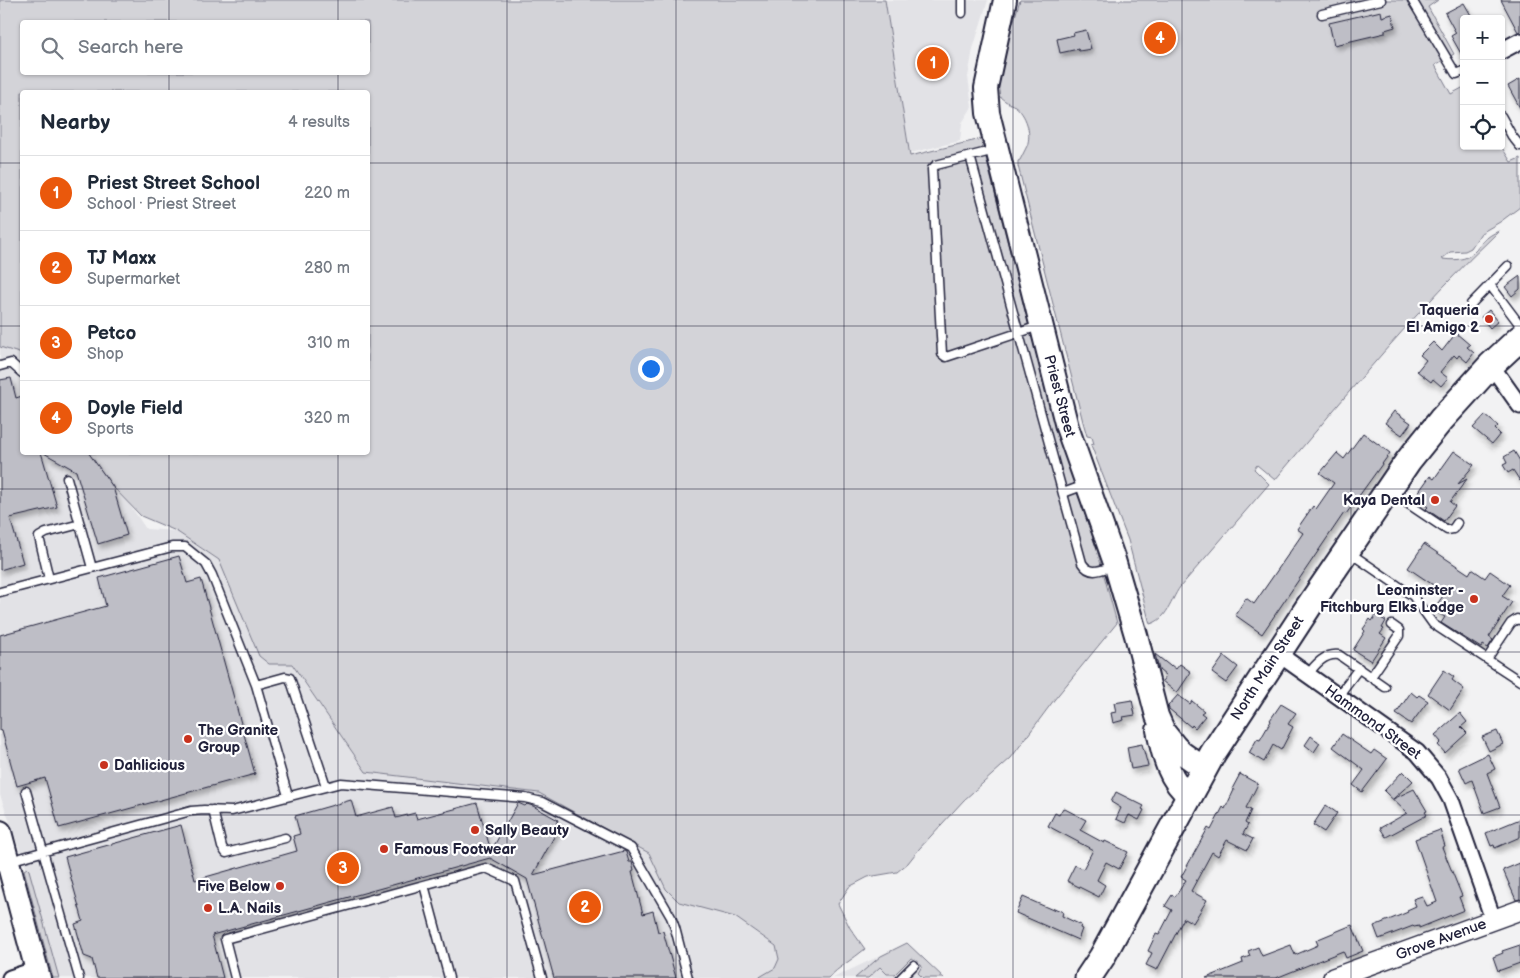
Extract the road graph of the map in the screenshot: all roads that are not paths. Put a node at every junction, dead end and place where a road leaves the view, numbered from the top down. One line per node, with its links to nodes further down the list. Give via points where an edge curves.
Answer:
1 (962, 0): 5 (lane)
2 (1005, 0): 12 (main road, Priest Street, via 986,88)
3 (1381, 0): 6 (lane)
4 (1412, 0): 9 (lane, via 1456,74)
5 (962, 14)
6 (1322, 14)
7 (1520, 41): 8 (street)
8 (1505, 49)
9 (1460, 72)
10 (1505, 123): 11 (lane)
11 (1520, 146)
12 (997, 149): 13 (lane); 17 (main road, Priest Street)
13 (970, 156): 19 (lane); 19 (lane, via 932,169 942,354 946,357)
14 (1508, 266): 15 (lane)
15 (1490, 284): 16 (lane); 18 (lane)
16 (1471, 304)
17 (1041, 325): 19 (lane); 24 (main road, Priest Street)
18 (1520, 325)
19 (1019, 333): 24 (lane)
20 (1520, 338): 21 (main road, North Main Street)
21 (1491, 365): 25 (street); 29 (main road, North Main Street, via 1446,413)
22 (0, 366): 23 (lane, via 11,363)
23 (20, 371)
24 (1046, 389): 26 (main road, Priest Street)
25 (1520, 406)
26 (1061, 444): 28 (main road, Priest Street); 30 (lane)
27 (67, 478): 32 (lane)
28 (1086, 484): 30 (lane); 34 (main road, Priest Street)
29 (1388, 490): 31 (lane, via 1447,530 1453,529); 33 (main road, North Main Street)
30 (1063, 493): 34 (lane, via 1085,567 1092,572)
31 (1457, 523)
32 (80, 524): 35 (lane); 36 (lane, via 39,537)
33 (1346, 551): 40 (main road, North Main Street); 41 (lane, via 1416,598 1433,624)
34 (1115, 565): 49 (main road, Priest Street)
35 (92, 568): 36 (lane); 46 (lane, via 172,547 185,547 210,570)
36 (49, 579): 37 (lane)
37 (0, 592)
38 (1520, 620): 41 (lane, via 1511,623)
39 (1392, 625): 44 (lane, via 1399,630 1399,636)
40 (1277, 653): 43 (street, Hammond Street); 50 (main road, North Main Street)
41 (1487, 659): 45 (lane)
42 (1359, 668): 43 (lane, via 1339,655 1331,655); 44 (lane); 48 (lane)
43 (1308, 675): 48 (street, Hammond Street)
44 (1370, 677): 47 (lane)
45 (1520, 681)
46 (256, 685): 51 (lane, via 285,676 290,678); 53 (lane)
47 (1385, 687)
48 (1338, 696): 62 (street, Hammond Street, via 1417,752 1439,778 1451,800)
49 (1157, 716): 50 (main road, Priest Street, via 1176,747); 54 (main road, via 1160,740 1170,772 1177,786)
50 (1205, 769): 54 (main road, North Main Street)
51 (326, 786): 53 (lane); 70 (lane, via 356,783 525,798 542,802 626,845 634,852 671,918)
52 (26, 791): 58 (lane)
53 (288, 796): 55 (lane, via 232,811)
54 (1190, 797): 72 (main road, North Main Street)
55 (212, 810): 57 (lane, via 226,853); 58 (lane, via 191,811)
56 (0, 832): 59 (main road)
57 (285, 838)
58 (42, 852): 59 (lane); 66 (lane)
59 (8, 861): 64 (main road)
60 (424, 885): 67 (lane, via 225,939); 68 (lane); 69 (lane, via 486,868 515,882)
61 (1520, 910): 62 (street, Grove Avenue)
62 (1493, 919): 73 (street, Grove Avenue)
63 (914, 965): 71 (lane)
64 (38, 974): 65 (street)
65 (10, 978)
66 (79, 978)
67 (235, 978)
68 (449, 978)
69 (542, 978)
70 (688, 978)
71 (902, 978)
72 (1088, 978)
73 (1333, 978)

